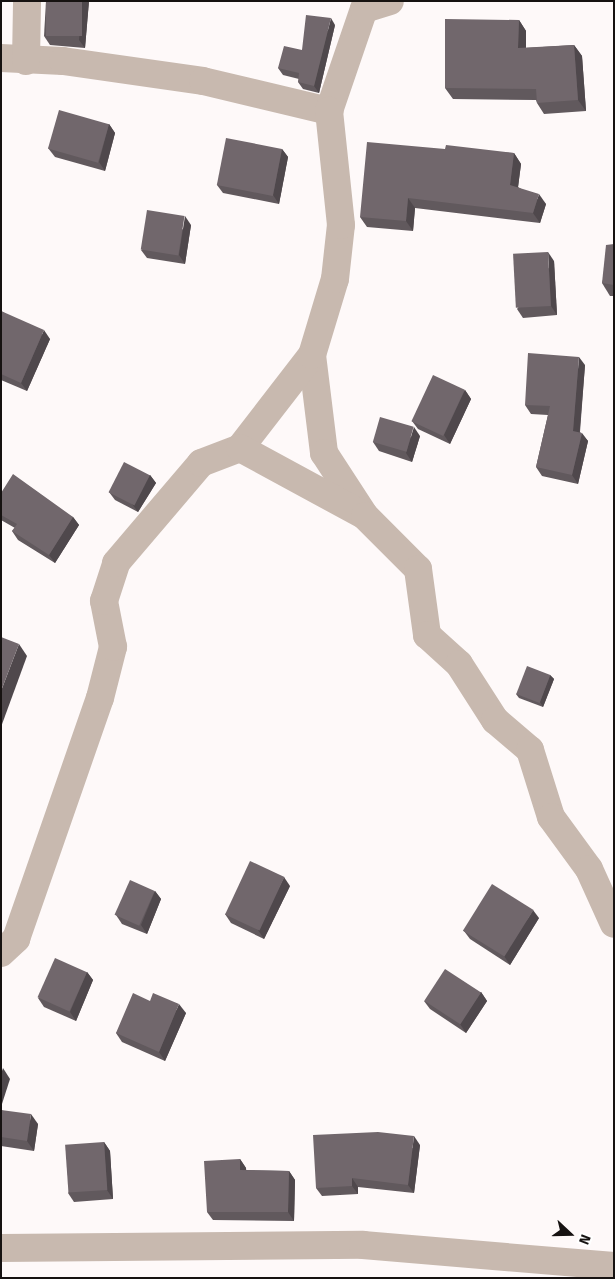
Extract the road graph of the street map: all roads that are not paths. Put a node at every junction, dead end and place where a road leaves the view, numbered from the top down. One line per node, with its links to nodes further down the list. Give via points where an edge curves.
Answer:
1 (27, 1): 4 (street)
2 (390, 1): 3 (street)
3 (364, 5): 5 (street)
4 (14, 59): 5 (street, via 63,61 203,81)
5 (329, 111): 6 (street, via 341,226 334,279)
6 (312, 355): 7 (street); 8 (street, via 324,453)
7 (240, 448): 8 (street); 10 (street, via 201,463 116,562 104,601 114,647 100,698 16,939)
8 (365, 516): 9 (street, via 418,569 427,635 459,664 495,720 530,750 551,817 589,868)
9 (614, 924)
10 (1, 953)
11 (1, 1248): 12 (street, via 363,1246)
12 (614, 1266)

